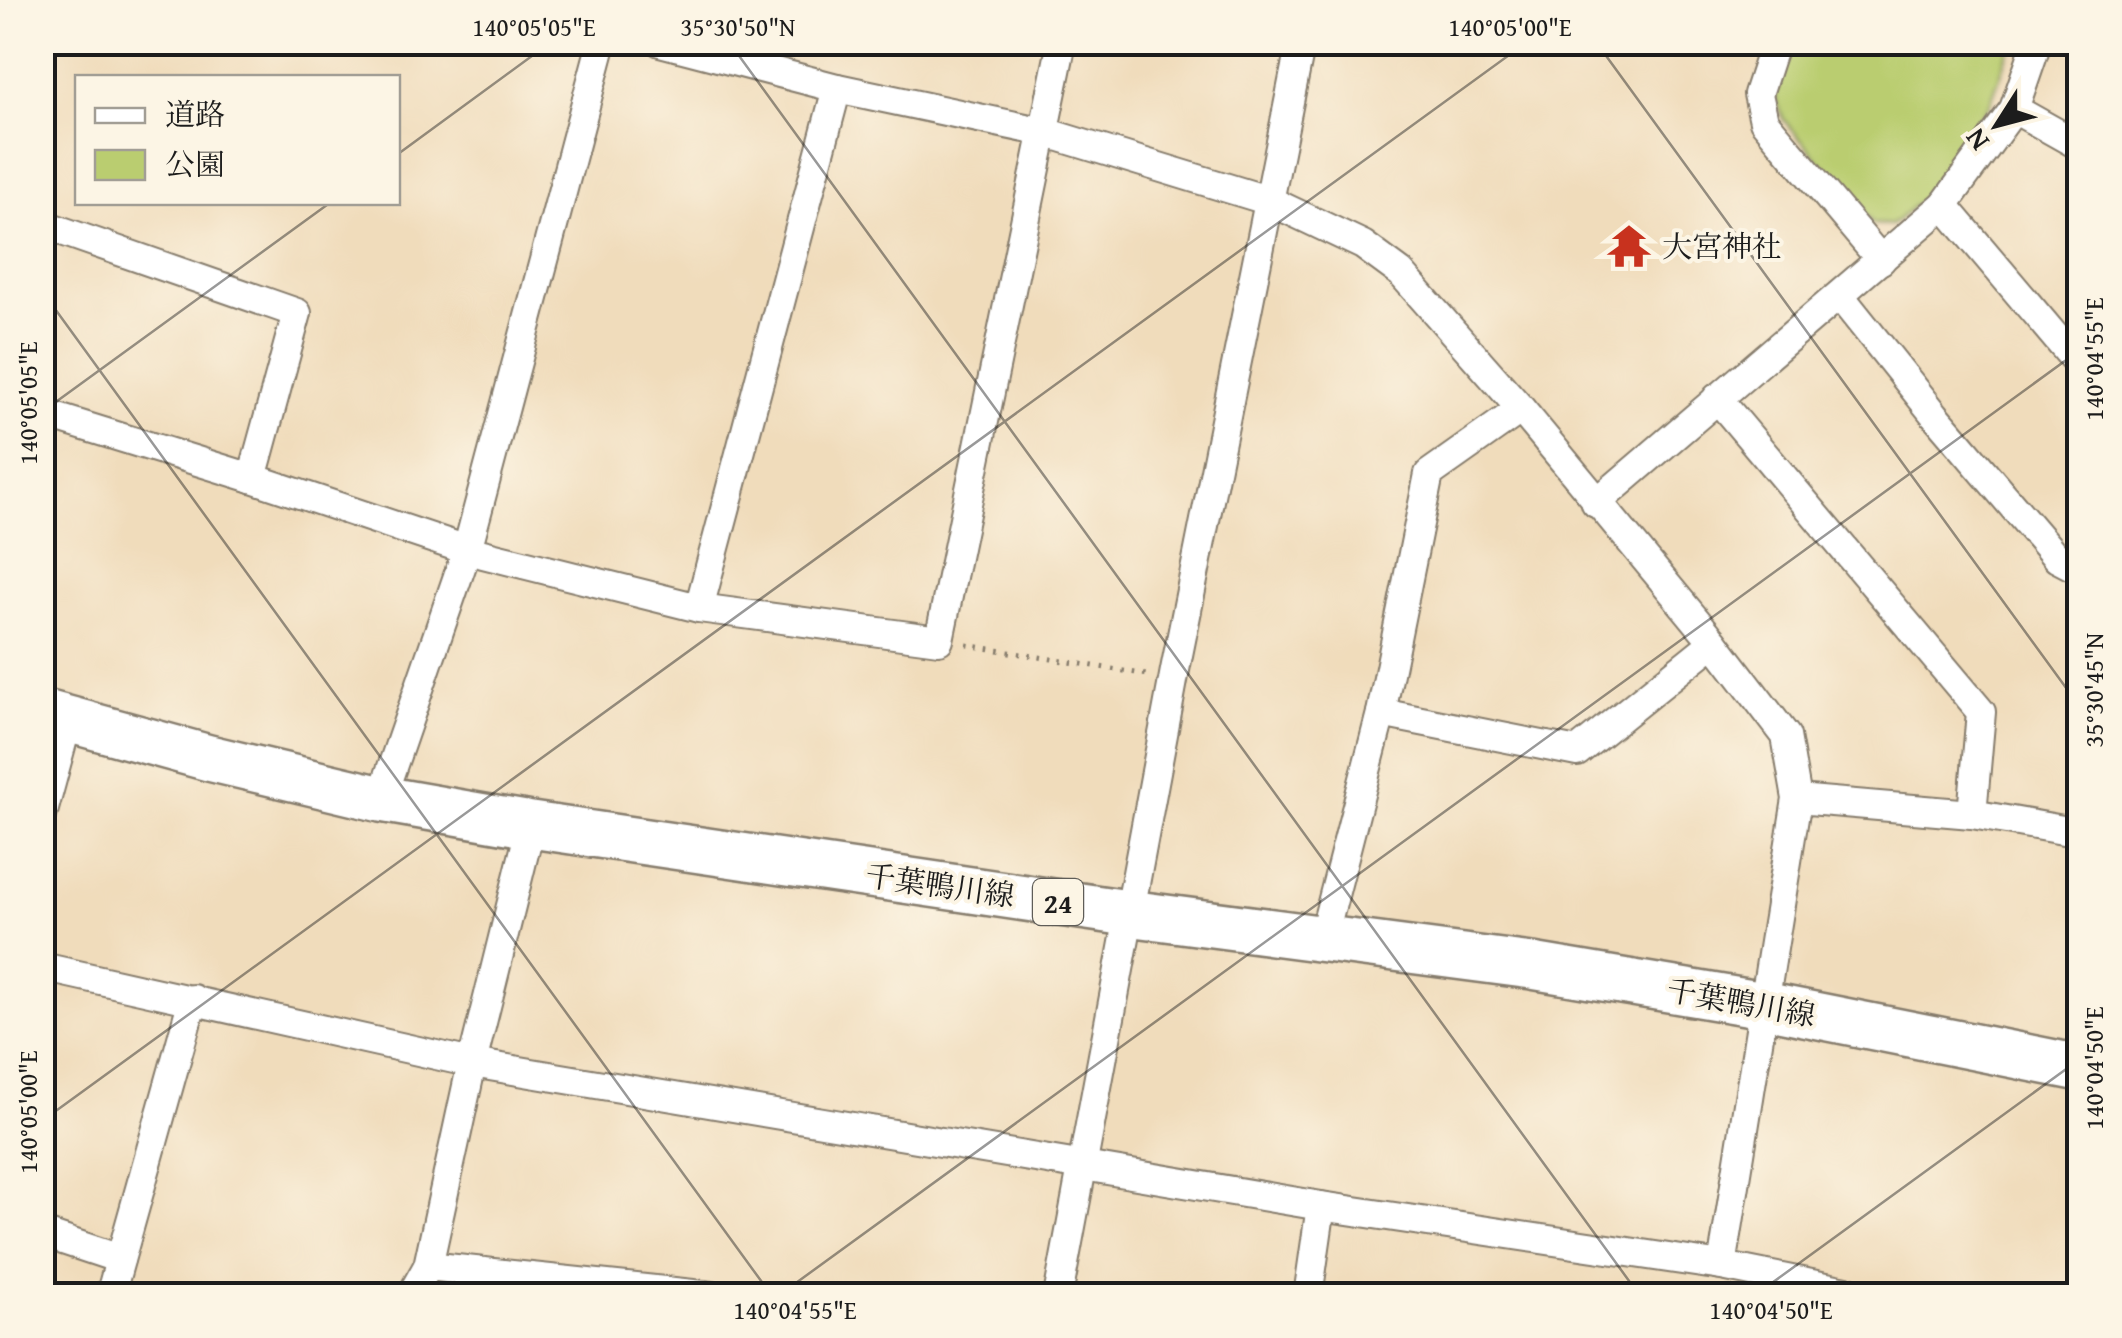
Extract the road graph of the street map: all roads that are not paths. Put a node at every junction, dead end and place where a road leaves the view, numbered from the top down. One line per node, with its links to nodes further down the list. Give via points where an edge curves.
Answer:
1 (602, 42): 22 (street)
2 (660, 42): 7 (street)
3 (1062, 42): 9 (street)
4 (1301, 42): 11 (street)
5 (1775, 42): 14 (street, via 1758,94 1764,121)
6 (2037, 42): 8 (street)
7 (837, 88): 9 (street); 24 (street)
8 (2014, 109): 10 (street); 12 (street)
9 (1044, 132): 11 (street); 24 (street, via 939,640)
10 (2080, 146)
11 (1270, 201): 18 (street, via 1363,245 1401,273); 34 (street)
12 (1944, 205): 14 (street); 16 (street)
13 (42, 224): 20 (street, via 297,313)
14 (1881, 260): 15 (street)
15 (1840, 296): 17 (street); 23 (street, via 2058,558)
16 (2080, 366)
17 (1717, 398): 21 (street); 30 (street, via 1981,712)
18 (1520, 409): 21 (street); 26 (street, via 1429,474)
19 (42, 413): 20 (street)
20 (252, 478): 22 (street)
21 (1596, 503): 25 (street)
22 (467, 550): 24 (street); 28 (street)
23 (2080, 570)
24 (700, 608)
25 (1714, 642): 26 (street, via 1577,752); 29 (street, via 1786,736)
26 (1381, 713): 35 (street)
27 (55, 716): 28 (main road, 千葉鴨川線 / 24); 31 (street)
28 (382, 799): 32 (main road, 千葉鴨川線 / 24)
29 (1796, 799): 30 (street); 38 (street)
30 (1972, 814): 33 (street)
31 (42, 816)
32 (531, 825): 34 (main road, 千葉鴨川線 / 24); 39 (street)
33 (2080, 832)
34 (1128, 913): 35 (main road, 千葉鴨川線 / 24); 41 (street)
35 (1323, 938): 38 (main road, 千葉鴨川線 / 24)
36 (42, 967): 37 (street)
37 (193, 999): 39 (street); 44 (street)
38 (1764, 1005): 40 (main road, 千葉鴨川線 / 24); 46 (street)
39 (472, 1063): 41 (street); 45 (street)
40 (2080, 1068)
41 (1084, 1167): 42 (street); 50 (street)
42 (1320, 1206): 46 (street); 51 (street)
43 (42, 1233): 44 (street)
44 (120, 1260): 47 (street)
45 (428, 1266): 48 (street); 49 (street)
46 (1722, 1266): 52 (street)
47 (110, 1296)
48 (411, 1296)
49 (712, 1296)
50 (1058, 1296)
51 (1308, 1296)
52 (1871, 1296)

